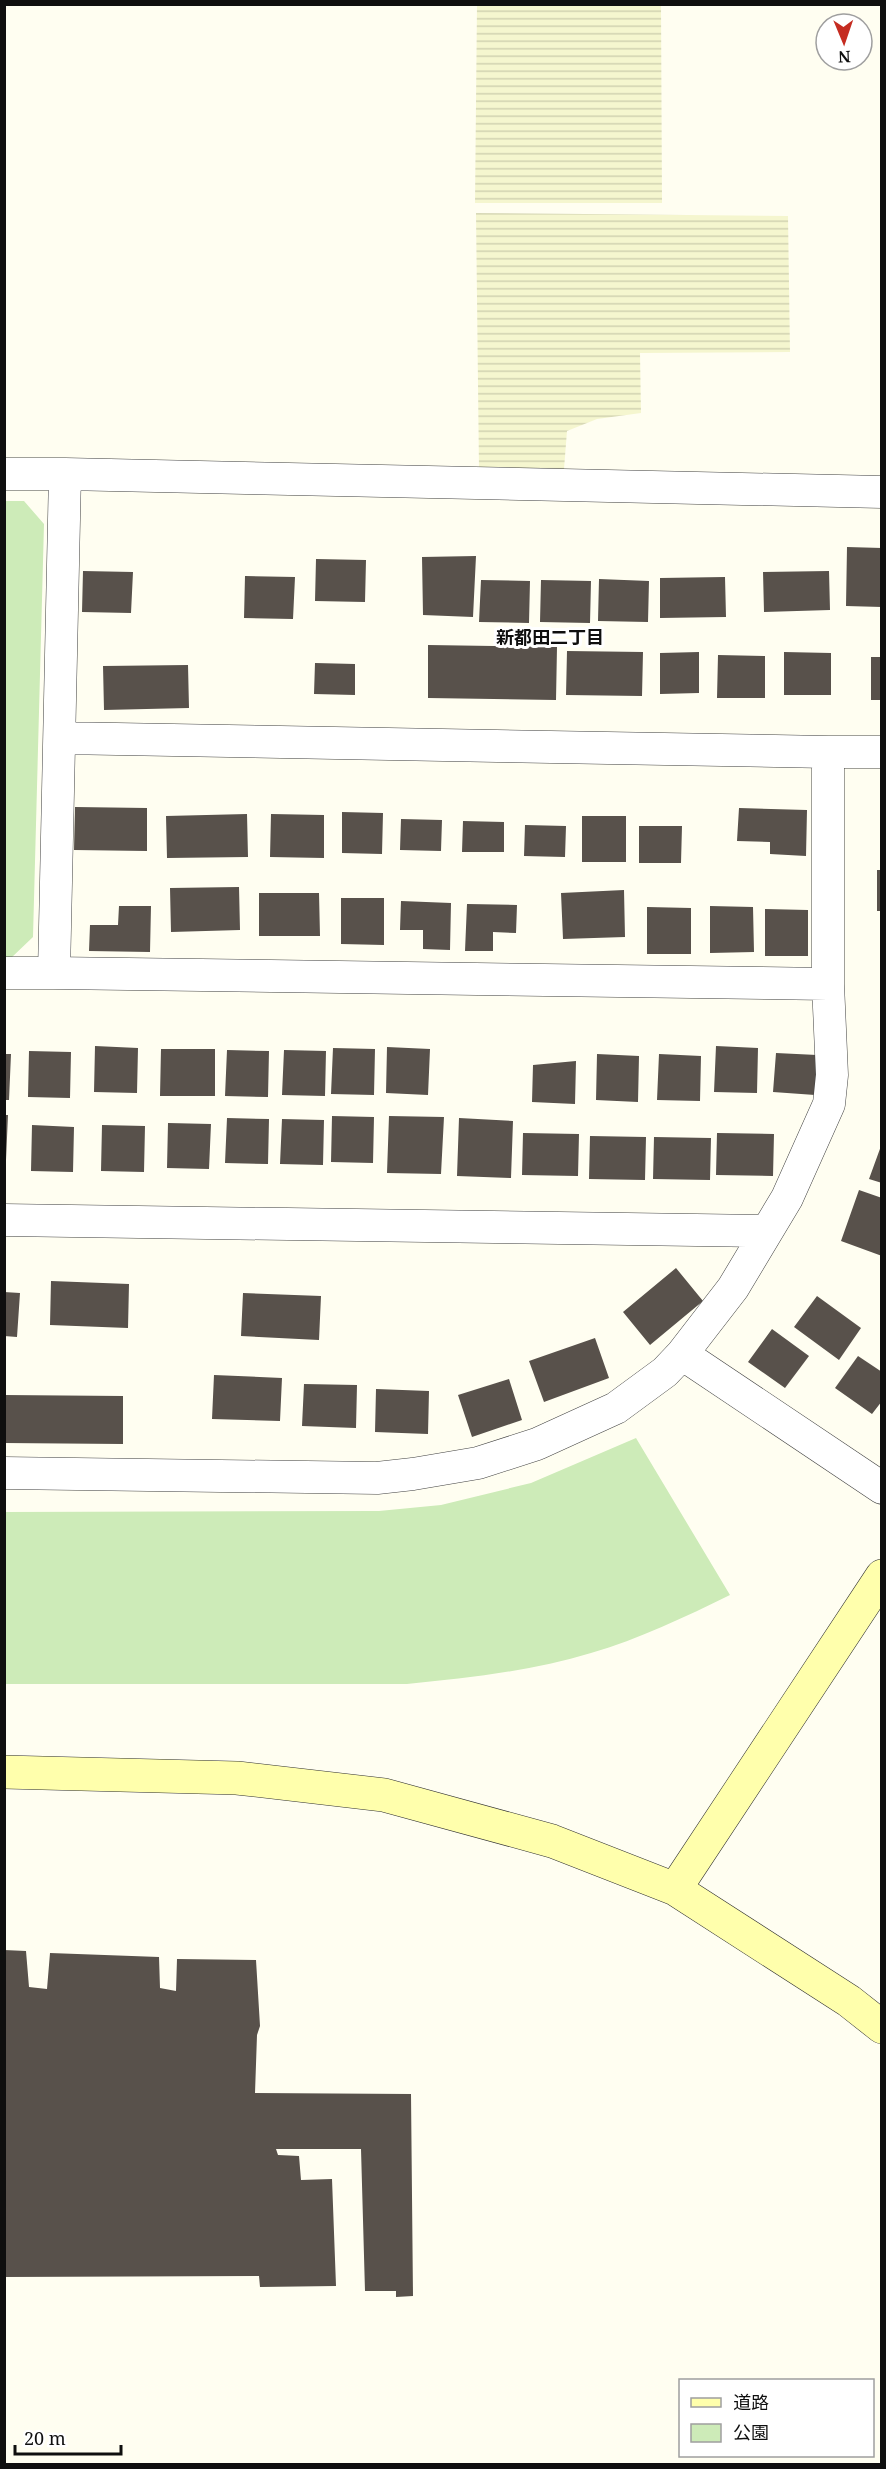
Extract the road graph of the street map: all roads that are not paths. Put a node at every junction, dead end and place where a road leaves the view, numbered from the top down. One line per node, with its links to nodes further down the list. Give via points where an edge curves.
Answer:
1 (4, 474): 2 (street)
2 (65, 474): 3 (street); 4 (street)
3 (882, 492)
4 (60, 738): 5 (street); 8 (street)
5 (828, 752): 6 (street); 9 (street)
6 (882, 752)
7 (4, 973): 8 (street)
8 (54, 973): 9 (street)
9 (828, 984): 11 (street, via 830,1104 787,1198)
10 (4, 1220): 11 (street)
11 (767, 1231): 12 (street, via 734,1288)
12 (682, 1354): 13 (street, via 665,1372 616,1408 584,1424 537,1444 450,1469 377,1478); 14 (street)
13 (4, 1473)
14 (882, 1488)
15 (882, 1576): 17 (street)
16 (4, 1772): 17 (street, via 237,1778 384,1795 552,1841)
17 (675, 1889): 18 (street, via 849,2001)
18 (882, 2027)

